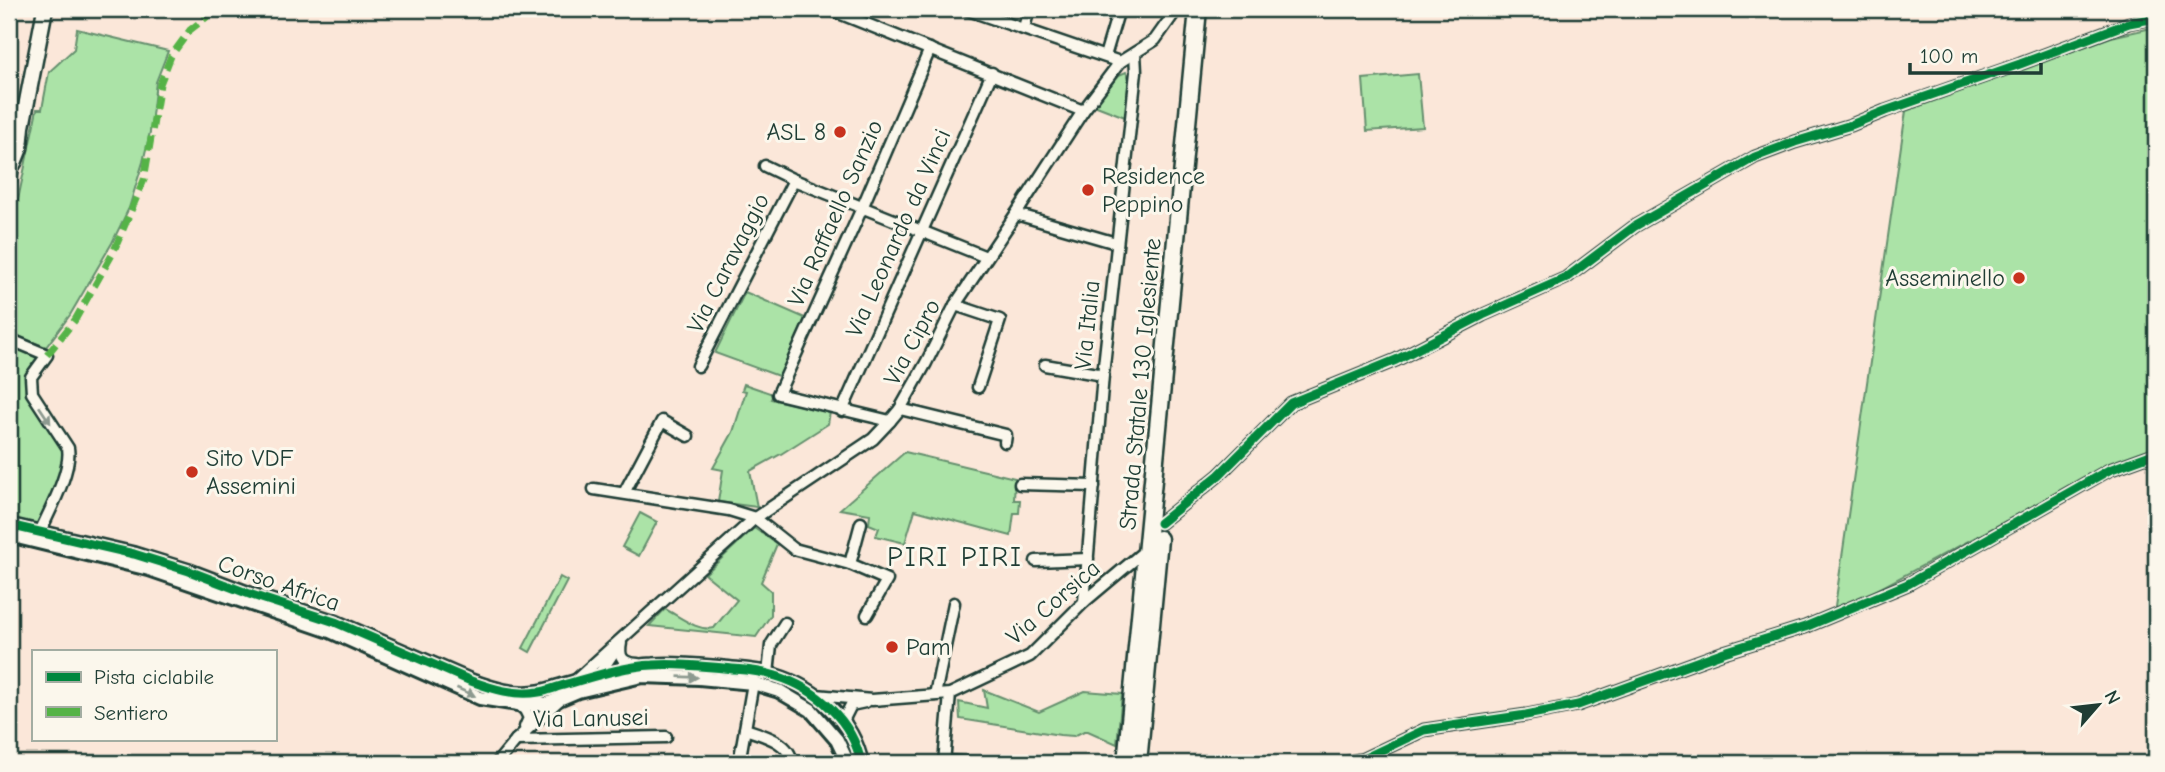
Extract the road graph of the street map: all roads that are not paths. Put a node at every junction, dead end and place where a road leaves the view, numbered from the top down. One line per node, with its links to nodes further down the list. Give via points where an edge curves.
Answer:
1 (45, 9): 17 (main road)
2 (829, 9): 11 (street)
3 (965, 9): 10 (street)
4 (1029, 9): 10 (street)
5 (1119, 9): 13 (street)
6 (1177, 9): 12 (street, Via Cipro, via 1155,40)
7 (1198, 9): 49 (main road, Strada Statale 130 Iglesiente)
8 (1208, 9): 45 (main road, Strada Statale 130 Iglesiente)
9 (2156, 19): 45 (street, via 2129,23 1755,157 1635,226 1566,278 1396,360 1291,403 1219,475)
10 (1024, 28): 13 (street)
11 (930, 49): 15 (street); 22 (street, Via Raffaello Sanzio)
12 (1135, 53): 14 (street, Via Cipro); 25 (street, Via Italia)
13 (1105, 56): 14 (street)
14 (1120, 62): 16 (street, Via Cipro)
15 (992, 74): 16 (street); 24 (street, Via Leonardo da Vinci)
16 (1083, 111): 23 (street, Via Cipro)
17 (16, 142): 18 (main road)
18 (12, 162): 21 (street)
19 (765, 166): 20 (street)
20 (794, 180): 22 (street); 30 (street, Via Caravaggio)
21 (9, 187)
22 (862, 208): 24 (street); 34 (street, Via Raffaello Sanzio, via 778,394)
23 (1016, 214): 25 (street); 26 (street, Via Cipro)
24 (921, 232): 26 (street); 34 (street, Via Leonardo da Vinci)
25 (1116, 243): 31 (street, Via Italia)
26 (986, 257): 27 (street, Via Cipro)
27 (955, 305): 32 (street, via 1000,320); 33 (street, Via Cipro)
28 (9, 340): 47 (street, one-way to 47, via 47,355 32,377 32,393 70,457)
29 (1045, 365): 31 (street)
30 (698, 366)
31 (1103, 375): 40 (street, Via Italia)
32 (978, 387)
33 (900, 409): 35 (street, Via Cipro); 37 (street, via 1006,435)
34 (842, 411): 35 (street)
35 (890, 422): 43 (street, Via Cipro, via 873,439)
36 (688, 436): 42 (street, via 662,421)
37 (1005, 442)
38 (2156, 453): 86 (street, via 2109,470 1908,583 1805,627 1578,705 1424,730 1363,759)
39 (1020, 484): 40 (street)
40 (1094, 486): 50 (street, Via Italia)
41 (594, 489): 42 (street)
42 (624, 493): 43 (street)
43 (755, 518): 52 (street, via 794,549); 57 (street, Via Cipro)
44 (861, 523): 52 (street)
45 (1160, 523): 85 (main road, Strada Statale 130 Iglesiente)
46 (9, 524): 47 (street, Corso Africa)
47 (40, 532): 66 (street, Corso Africa, via 189,571 335,622 490,688)
48 (9, 535): 68 (street, Corso Africa, one-way to 68, via 149,569 330,631 480,698)
49 (1147, 548): 53 (street, Via Corsica); 84 (main road, Strada Statale 130 Iglesiente)
50 (1088, 559): 51 (street); 53 (street, Via Italia)
51 (1036, 561)
52 (850, 564): 55 (street, via 887,580)
53 (1084, 602): 63 (street, Via Corsica, via 1030,656)
54 (954, 603): 65 (street)
55 (867, 615)
56 (785, 623): 60 (street, via 771,645)
57 (622, 639): 58 (street, via 619,652 626,663); 59 (street, Via Cipro); 62 (street, Via Cipro)
58 (652, 664): 59 (street, Corso Africa); 60 (street, Corso Africa)
59 (600, 674): 62 (street, Corso Africa)
60 (768, 674): 64 (street, Corso Africa)
61 (753, 684): 62 (street, Corso Africa, one-way to 61, via 642,676); 70 (street, Corso Africa, via 779,691); 74 (street)
62 (573, 686): 66 (street, Corso Africa); 66 (street, Corso Africa, via 539,692)
63 (950, 694): 65 (street, Via Corsica); 77 (street)
64 (816, 695): 67 (street, Via Corsica); 71 (street, Corso Africa)
65 (935, 695): 67 (street, Via Corsica)
66 (544, 700): 68 (street, Corso Africa); 72 (street); 76 (street)
67 (872, 700): 69 (street)
68 (518, 704): 72 (street, via 529,718)
69 (851, 705): 71 (street); 73 (street, via 844,719)
70 (813, 712): 71 (street); 81 (street, Corso Africa, via 837,740)
71 (833, 712): 73 (street, Corso Africa)
72 (526, 727): 76 (street)
73 (847, 727): 82 (street, Corso Africa)
74 (745, 729): 79 (street); 80 (street, via 785,748)
75 (666, 737): 76 (street, Via Lanusei)
76 (516, 740): 78 (street)
77 (944, 762): 83 (street)
78 (497, 763)
79 (739, 763)
80 (792, 763)
81 (848, 763)
82 (862, 763)
83 (972, 763)
84 (1126, 763)
85 (1138, 763)
86 (1343, 763)

